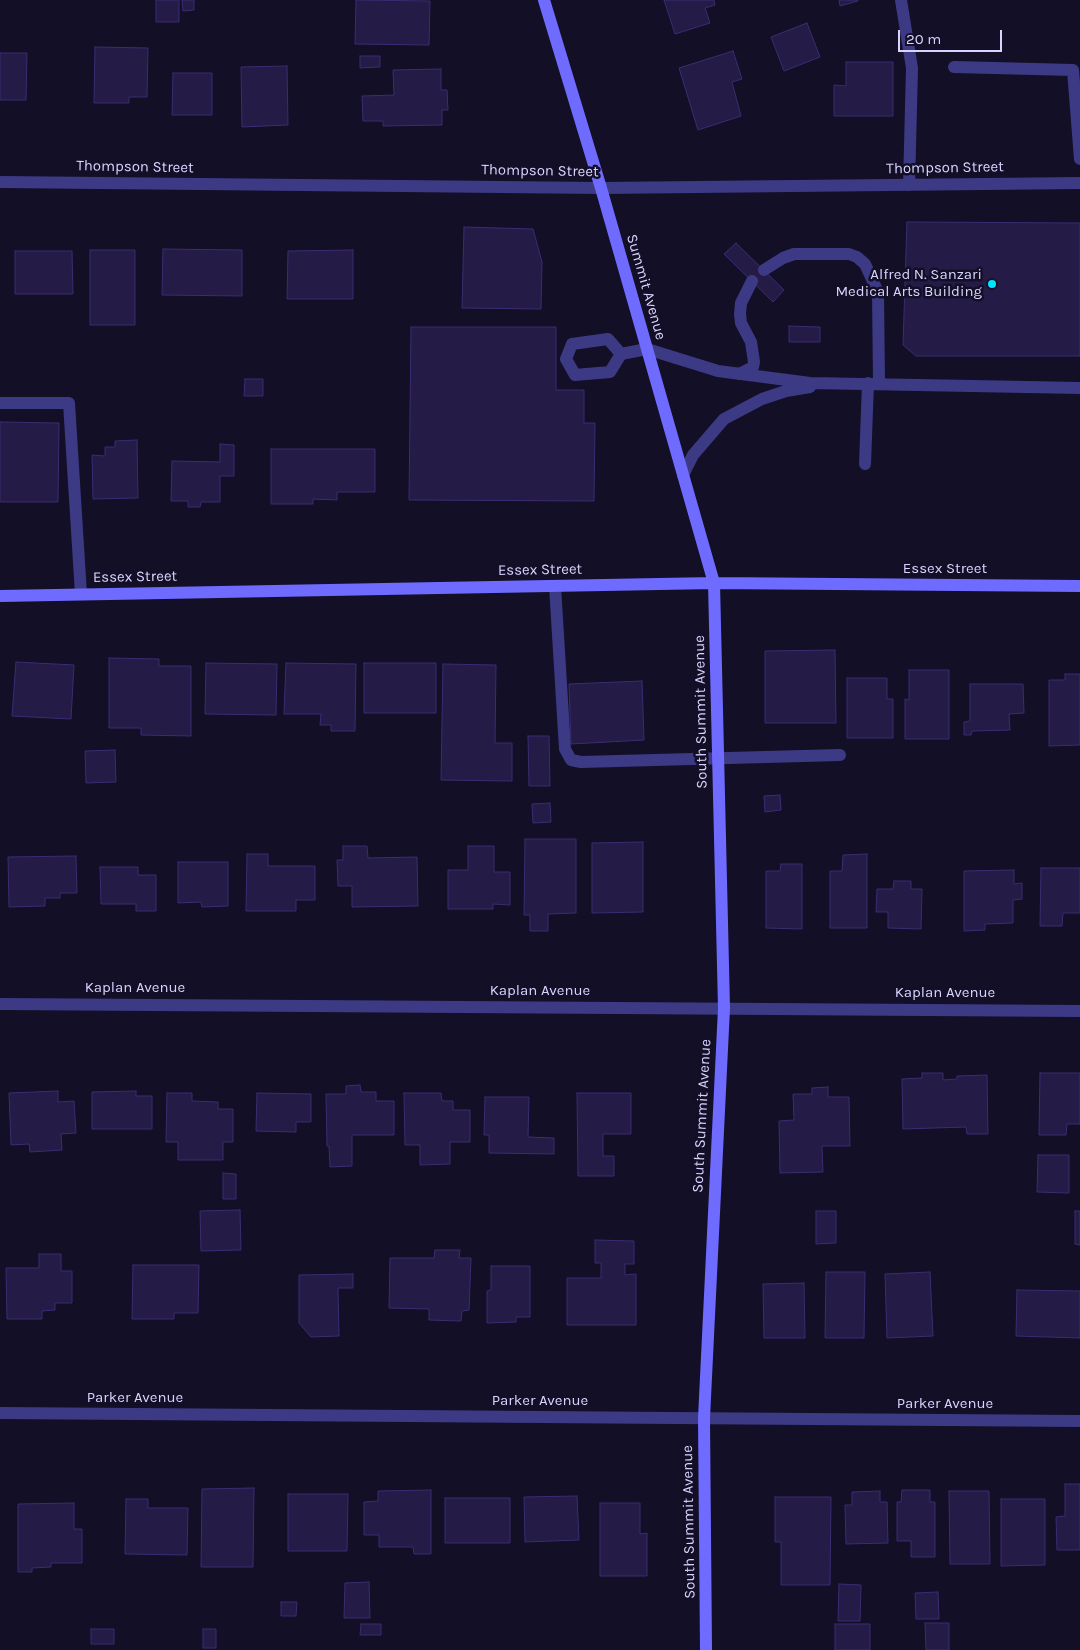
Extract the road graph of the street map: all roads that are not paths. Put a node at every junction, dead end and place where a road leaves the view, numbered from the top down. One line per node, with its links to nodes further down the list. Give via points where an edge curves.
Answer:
1 (544, 0): 8 (street, Summit Avenue)
2 (901, 0): 7 (street, via 912,68)
3 (954, 67): 4 (street, via 1074,70)
4 (1080, 159)
5 (0, 182): 8 (street, Thompson Street)
6 (1080, 183): 7 (street, Thompson Street)
7 (909, 185): 8 (street, Thompson Street)
8 (601, 188): 11 (street, Summit Avenue)
9 (764, 270): 15 (street, via 794,254 849,254 865,264 878,292)
10 (752, 282): 13 (street, via 741,303 740,314 754,362 753,367)
11 (647, 349): 12 (street); 13 (street, via 718,371); 19 (street, Summit Avenue)
12 (621, 354): 12 (street, via 608,340 572,344 561,360 575,375 610,372)
13 (739, 374): 14 (street)
14 (834, 383): 15 (street); 19 (street, via 786,391 740,409 707,436)
15 (873, 383): 16 (street); 18 (street)
16 (1080, 388)
17 (0, 402): 23 (street, via 69,403)
18 (865, 464)
19 (683, 475): 20 (street, Summit Avenue)
20 (714, 583): 21 (street, Essex Street); 22 (street, Essex Street); 26 (street, South Summit Avenue)
21 (556, 586): 23 (street, Essex Street); 26 (street, via 566,749 571,760)
22 (1080, 586)
23 (81, 594): 24 (street, Essex Street)
24 (0, 596)
25 (840, 755): 26 (street)
26 (717, 758): 28 (street, South Summit Avenue)
27 (0, 1004): 28 (street, Kaplan Avenue)
28 (724, 1008): 29 (street, Kaplan Avenue); 31 (street, South Summit Avenue)
29 (1080, 1011)
30 (0, 1413): 31 (street, Parker Avenue)
31 (704, 1418): 32 (street, Parker Avenue); 33 (street, South Summit Avenue)
32 (1080, 1421)
33 (706, 1650)

